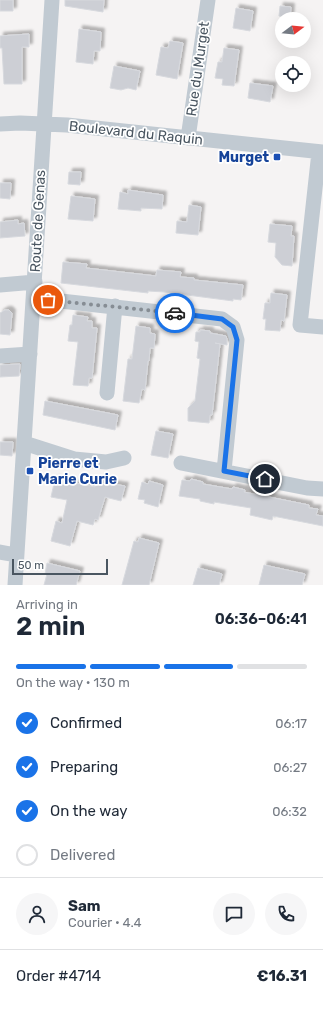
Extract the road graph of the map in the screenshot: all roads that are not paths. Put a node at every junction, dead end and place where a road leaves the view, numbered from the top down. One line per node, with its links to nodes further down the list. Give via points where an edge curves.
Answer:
1 (52, 0): 4 (street, Route de Genas)
2 (208, 0): 5 (street, Rue du Murget)
3 (0, 124): 4 (street, Boulevard du Raquin)
4 (44, 124): 5 (street, Boulevard du Raquin); 7 (street, Route de Genas)
5 (188, 138): 6 (street, Boulevard du Raquin)
6 (321, 152): 11 (street, via 300,325)
7 (35, 282): 8 (street); 9 (street, Route de Genas)
8 (0, 285)
9 (34, 298): 10 (street); 12 (street, Route de Genas)
10 (115, 306): 14 (street); 18 (street, via 222,319 233,327 237,340)
11 (323, 327)
12 (30, 354): 13 (street); 15 (street, Route de Genas)
13 (0, 356)
14 (107, 393)
15 (24, 443): 16 (street, via 74,459 106,462); 21 (street, Route de Genas)
16 (124, 458)
17 (181, 463): 18 (street)
18 (224, 471): 19 (street)
19 (323, 489)
20 (0, 552): 21 (street)
21 (16, 555): 22 (street, Route de Genas)
22 (15, 585)

